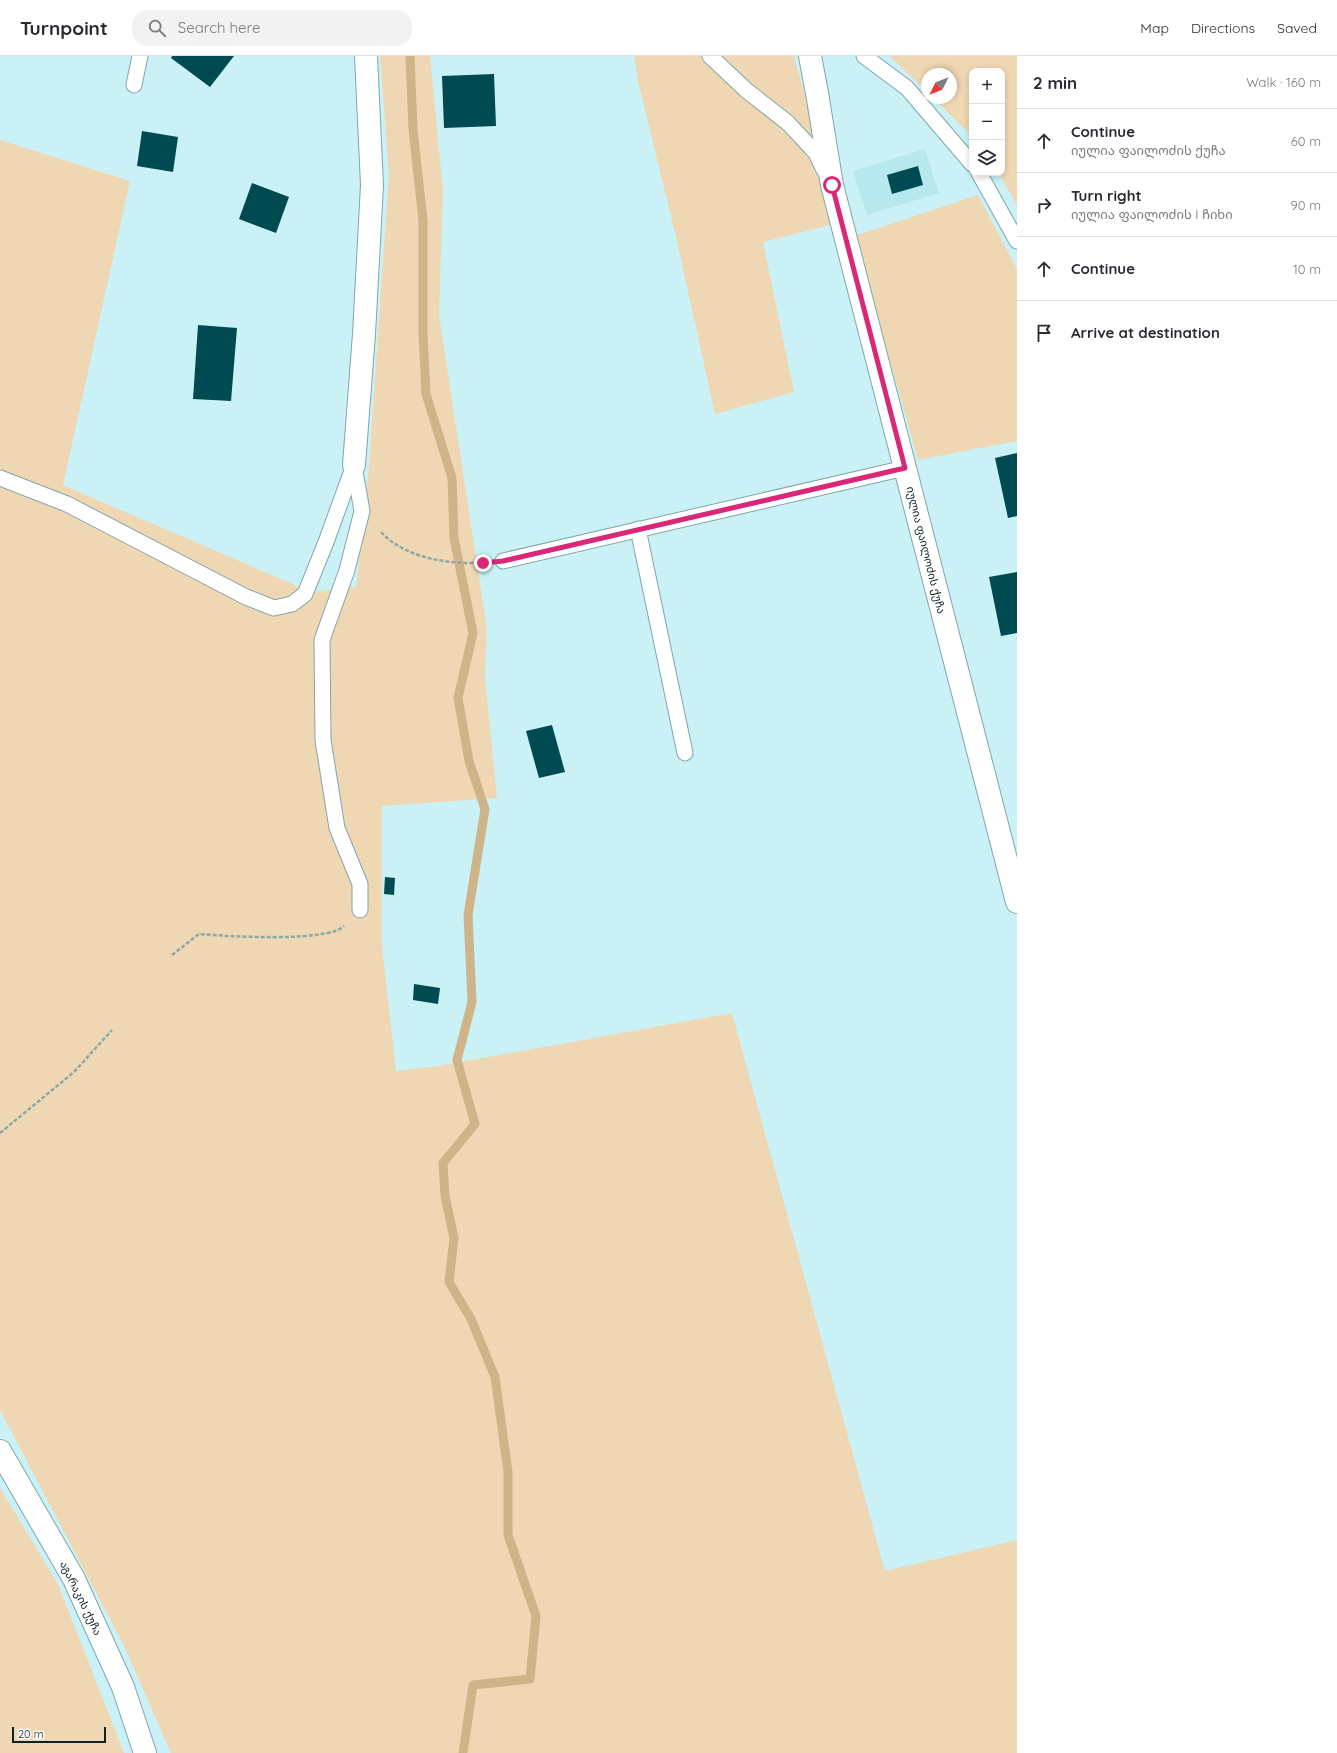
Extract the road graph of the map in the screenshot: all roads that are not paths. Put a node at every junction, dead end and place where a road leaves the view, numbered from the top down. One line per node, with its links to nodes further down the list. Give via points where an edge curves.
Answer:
1 (140, 56): 6 (lane)
2 (366, 56): 11 (street, via 372,185)
3 (710, 56): 9 (lane, via 746,90 788,123 816,153)
4 (810, 56): 9 (street, იულია ფაილოძის ქუჩა)
5 (864, 56): 7 (lane, via 907,88)
6 (134, 85)
7 (969, 160)
8 (981, 176): 10 (lane)
9 (832, 185): 12 (street, იულია ფაილოძის ქუჩა)
10 (1017, 240)
11 (354, 465): 13 (lane, via 305,594 292,604 274,608 246,597 67,504); 18 (lane, via 362,511 347,570 322,640 323,740 337,828 360,884)
12 (905, 468): 14 (lane); 17 (street, იულია ფაილოძის ქუჩა)
13 (0, 478)
14 (638, 529): 15 (lane); 16 (lane)
15 (503, 561)
16 (685, 753)
17 (1017, 902)
18 (360, 910)
19 (0, 1451): 20 (street, აგარაკის ქუჩა, via 74,1579 123,1687)
20 (145, 1753)

